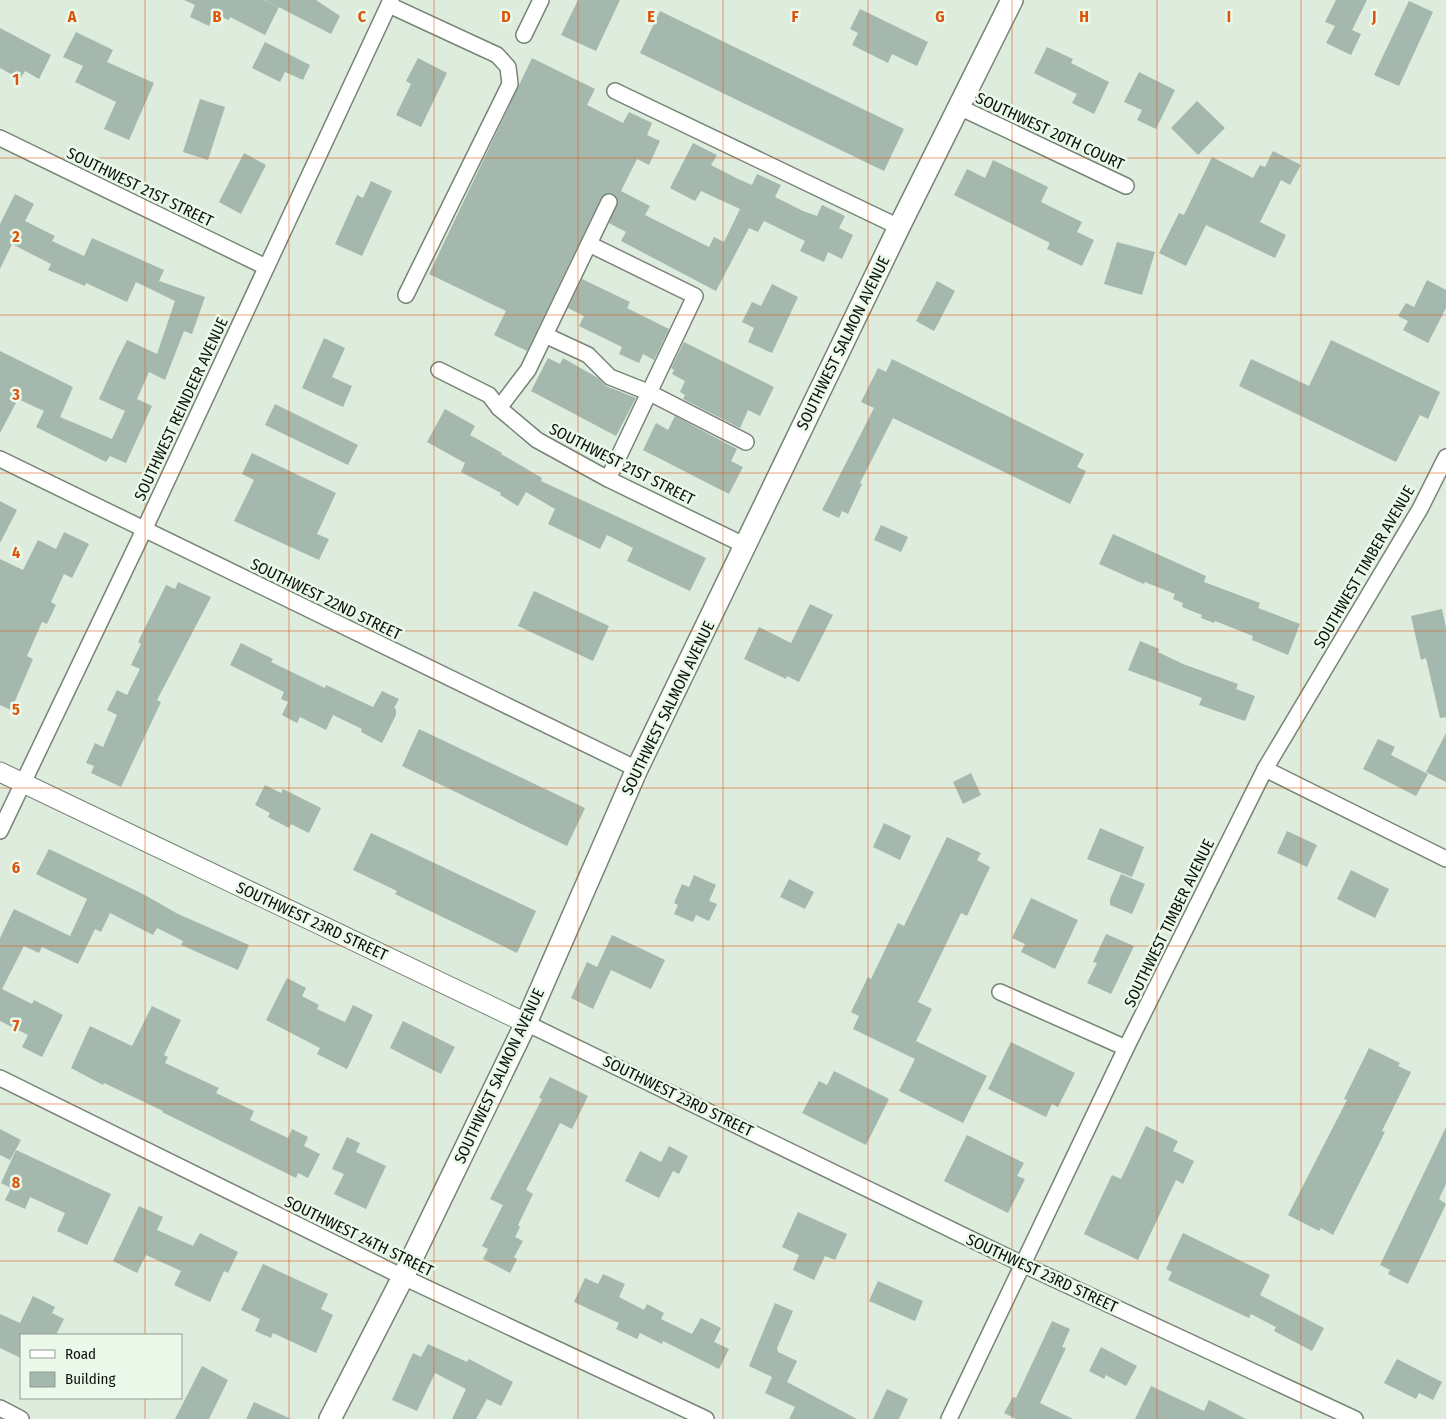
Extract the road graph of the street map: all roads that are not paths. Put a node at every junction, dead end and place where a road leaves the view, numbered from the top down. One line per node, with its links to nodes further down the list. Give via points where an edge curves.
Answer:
1 (541, 0): 4 (street)
2 (1010, 0): 6 (main road, SOUTHWEST SALMON AVENUE)
3 (390, 2): 12 (street, SOUTHWEST REINDEER AVENUE); 13 (street, via 497,55 508,67 510,84)
4 (524, 35)
5 (615, 91): 10 (street)
6 (959, 107): 8 (street, SOUTHWEST 20TH COURT); 10 (main road, SOUTHWEST SALMON AVENUE)
7 (0, 138): 12 (street, SOUTHWEST 21ST STREET)
8 (1126, 186)
9 (609, 202): 11 (street)
10 (899, 227): 23 (main road, SOUTHWEST SALMON AVENUE)
11 (589, 244): 14 (street); 16 (street, via 695,296)
12 (266, 267): 22 (street, SOUTHWEST REINDEER AVENUE)
13 (406, 295)
14 (545, 335): 16 (street, via 588,355 610,377); 17 (street, via 528,370)
15 (440, 370): 17 (street, SOUTHWEST 21ST STREET, via 489,395)
16 (648, 392): 18 (street); 21 (street)
17 (499, 408): 21 (street, SOUTHWEST 21ST STREET, via 537,440)
18 (746, 442)
19 (1446, 457): 24 (street, SOUTHWEST TIMBER AVENUE, via 1420,509)
20 (0, 459): 22 (street, SOUTHWEST 22ND STREET)
21 (608, 479): 23 (street, SOUTHWEST 21ST STREET)
22 (144, 530): 25 (street, SOUTHWEST 22ND STREET); 27 (street, SOUTHWEST REINDEER AVENUE)
23 (746, 546): 25 (main road, SOUTHWEST SALMON AVENUE)
24 (1265, 768): 29 (street); 32 (street, SOUTHWEST TIMBER AVENUE)
25 (637, 769): 31 (main road, SOUTHWEST SALMON AVENUE)
26 (0, 772): 27 (street, SOUTHWEST 23RD STREET)
27 (23, 783): 28 (street, SOUTHWEST REINDEER AVENUE); 31 (street, SOUTHWEST 23RD STREET)
28 (0, 831)
29 (1446, 859)
30 (1000, 992): 32 (street)
31 (526, 1023): 34 (street, SOUTHWEST 23RD STREET); 35 (main road, SOUTHWEST SALMON AVENUE)
32 (1126, 1048): 34 (street, SOUTHWEST TIMBER AVENUE)
33 (0, 1078): 35 (street, SOUTHWEST 24TH STREET)
34 (1024, 1265): 40 (street, SOUTHWEST TIMBER AVENUE); 41 (street, SOUTHWEST 23RD STREET)
35 (403, 1277): 38 (main road, SOUTHWEST SALMON AVENUE); 39 (street, SOUTHWEST 24TH STREET)
36 (0, 1408): 37 (street)
37 (21, 1419)
38 (330, 1419)
39 (706, 1419)
40 (949, 1419)
41 (1355, 1419)

